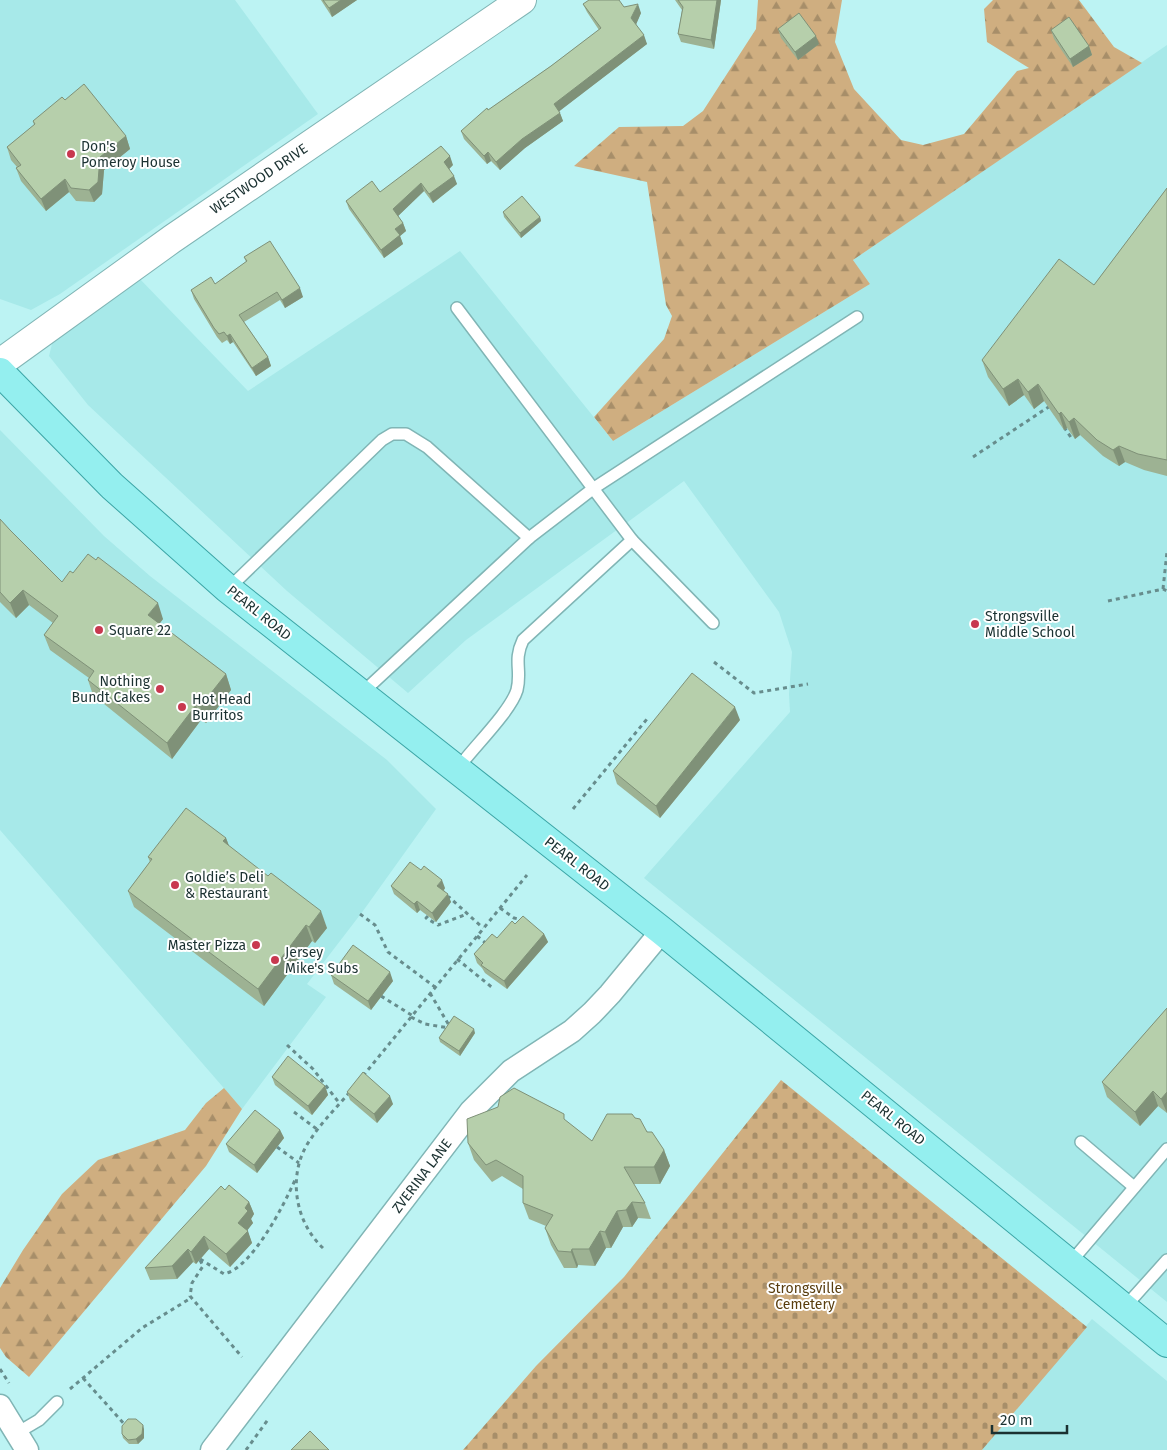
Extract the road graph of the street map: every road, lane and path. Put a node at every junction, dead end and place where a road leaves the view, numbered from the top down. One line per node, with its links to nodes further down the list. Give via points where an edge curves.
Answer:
1 (522, 0): 4 (street, WESTWOOD DRIVE, via 172,239)
2 (457, 308): 10 (lane)
3 (858, 317): 10 (lane)
4 (0, 363)
5 (0, 372): 15 (main road, PEARL ROAD, via 112,486)
6 (1055, 414): 9 (path, via 1050,406)
7 (1061, 423): 8 (path)
8 (1072, 439)
9 (972, 457)
10 (594, 488): 11 (lane); 12 (lane)
11 (529, 538): 15 (lane, via 427,447 406,434 392,434 382,440); 21 (lane)
12 (632, 540): 18 (lane); 23 (lane, via 523,640 517,653 516,690 511,703)
13 (1167, 552): 14 (path)
14 (1163, 588): 16 (path); 17 (path)
15 (228, 589): 21 (main road, PEARL ROAD)
16 (1167, 591)
17 (1108, 601)
18 (713, 623)
19 (714, 662): 20 (path, via 754,693)
20 (808, 684)
21 (361, 694): 33 (main road, PEARL ROAD)
22 (647, 719): 24 (path)
23 (463, 762)
24 (573, 809)
25 (527, 875): 27 (path)
26 (447, 899): 29 (path, via 449,897)
27 (500, 908): 31 (path); 32 (path)
28 (360, 914): 37 (path, via 375,926 388,952)
29 (467, 914): 30 (path, via 438,924 426,918); 32 (path)
30 (428, 916)
31 (525, 921)
32 (483, 928): 34 (path)
33 (662, 931): 56 (main road, PEARL ROAD); 66 (street, ZVERINA LANE, via 592,1013 572,1031 511,1071 472,1111)
34 (477, 936): 35 (path); 36 (path)
35 (490, 948)
36 (457, 959): 37 (path); 38 (path)
37 (435, 987): 39 (path)
38 (494, 989)
39 (430, 993): 41 (path); 41 (path, via 450,1028 425,1024)
40 (382, 996): 41 (path)
41 (412, 1017): 43 (path)
42 (287, 1045): 45 (path, via 313,1070)
43 (357, 1084)
44 (351, 1090): 45 (path)
45 (340, 1104): 47 (path)
46 (294, 1112): 47 (path)
47 (318, 1130): 51 (path)
48 (1081, 1142): 53 (lane)
49 (277, 1147): 51 (path)
50 (1167, 1149): 53 (lane)
51 (299, 1163): 52 (path)
52 (297, 1178): 54 (path, via 301,1217 314,1240); 57 (path, via 274,1224 231,1273 224,1274 200,1260 203,1266 192,1283)
53 (1134, 1188): 56 (lane)
54 (323, 1248)
55 (1167, 1260): 58 (lane)
56 (1070, 1264): 58 (main road, PEARL ROAD)
57 (191, 1298): 60 (path); 61 (path, via 142,1328)
58 (1124, 1308): 59 (main road, PEARL ROAD)
59 (1167, 1343)
60 (242, 1357)
61 (83, 1378): 62 (path); 64 (path)
62 (57, 1402): 65 (lane)
63 (0, 1406): 65 (street)
64 (127, 1426)
65 (22, 1442)
66 (212, 1450)

